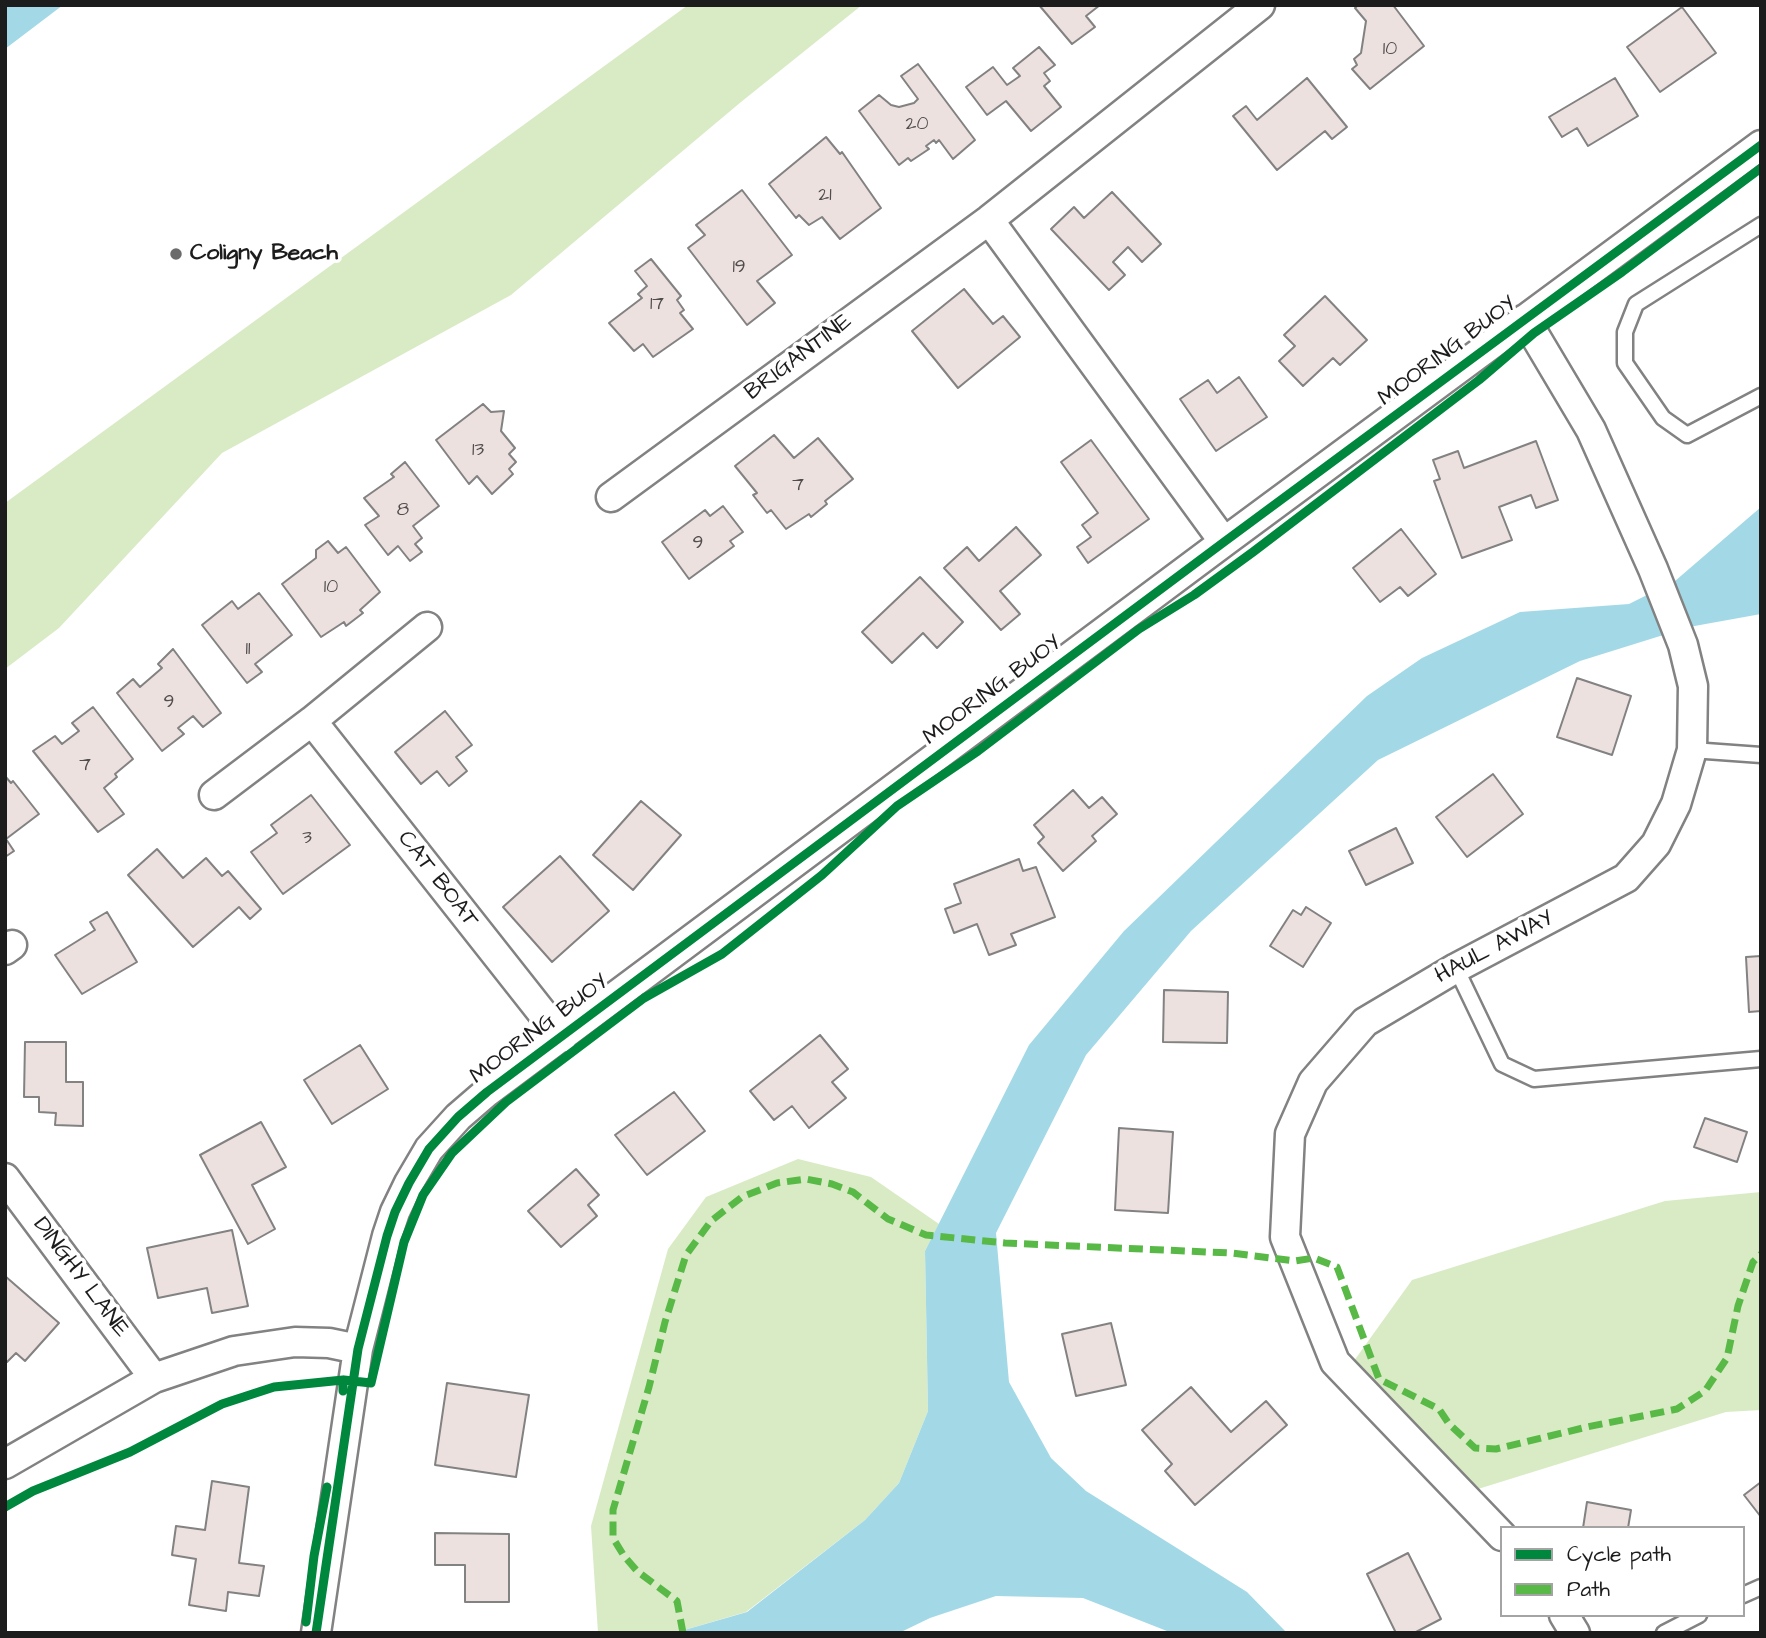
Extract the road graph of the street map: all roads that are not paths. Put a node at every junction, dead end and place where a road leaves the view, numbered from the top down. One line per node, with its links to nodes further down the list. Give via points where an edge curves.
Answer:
1 (1260, 5): 3 (street, BRIGANTINE)
2 (1761, 145): 5 (street, MOORING BUOY)
3 (989, 220): 7 (street, BRIGANTINE); 8 (street)
4 (1761, 225): 6 (lane, via 1636,304 1625,332 1625,363 1663,418 1687,435)
5 (1525, 319): 8 (street, MOORING BUOY); 11 (street, HAUL AWAY, via 1591,430 1684,645 1693,685)
6 (1761, 396)
7 (611, 498)
8 (1224, 542): 15 (street, MOORING BUOY)
9 (427, 627): 10 (street)
10 (312, 721): 13 (street); 15 (street, CAT BOAT)
11 (1692, 750): 12 (lane); 14 (street, HAUL AWAY, via 1676,804 1657,844 1626,878)
12 (1761, 755)
13 (214, 795)
14 (1456, 968): 16 (lane, via 1502,1064 1534,1079); 21 (street, HAUL AWAY, via 1365,1021 1313,1082 1290,1134 1285,1237 1335,1362)
15 (562, 1038): 18 (street, MOORING BUOY, via 487,1092 429,1149 395,1212)
16 (1761, 1059)
17 (5, 1178): 19 (street, DINGHY LANE)
18 (358, 1349): 19 (street, via 329,1343 261,1345); 26 (street, MOORING BUOY)
19 (154, 1378): 20 (street)
20 (5, 1464)
21 (1500, 1534)
22 (1761, 1587): 23 (lane)
23 (1745, 1594)
24 (1564, 1617): 27 (street)
25 (1695, 1617): 28 (lane)
26 (316, 1633)
27 (1575, 1633)
28 (1664, 1633)

